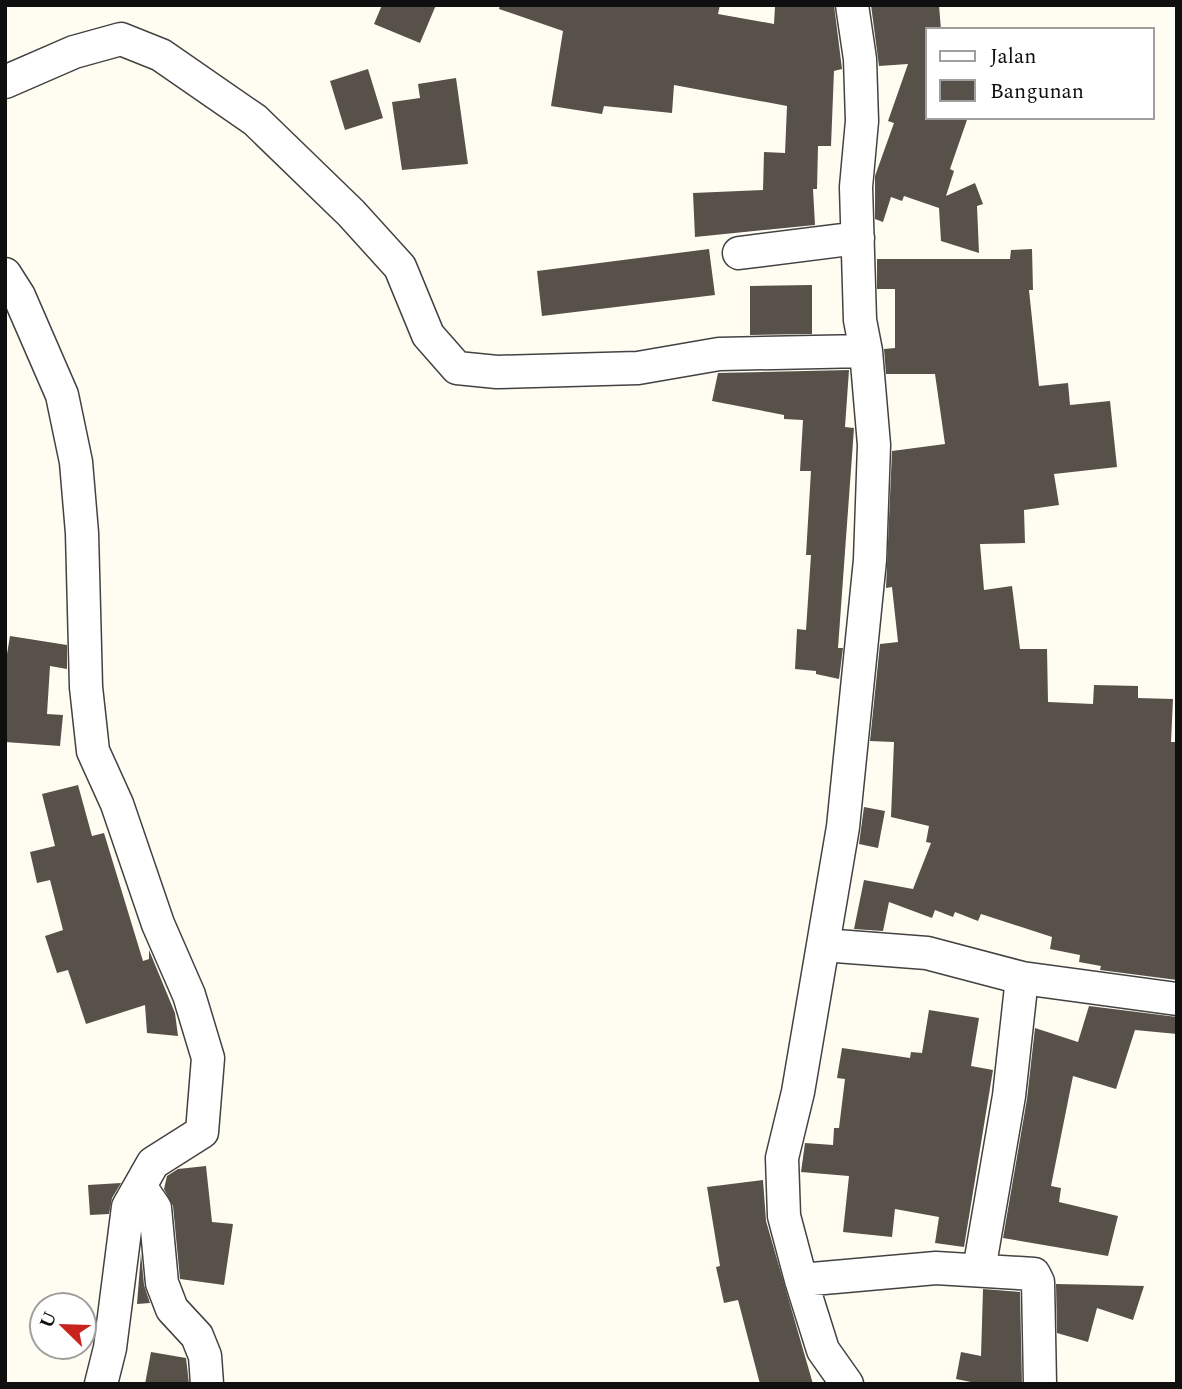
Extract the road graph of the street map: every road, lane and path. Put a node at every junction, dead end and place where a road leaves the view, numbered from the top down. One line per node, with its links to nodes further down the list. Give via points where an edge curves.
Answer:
1 (852, 5): 3 (street, via 860,71)
2 (5, 82): 6 (street, via 74,52 121,39 161,55 255,120 351,213 400,267 428,335 457,368 497,372 638,369 719,354)
3 (858, 239): 4 (street); 6 (street, via 860,320)
4 (738, 253)
5 (5, 274): 10 (street, via 62,395 76,462 93,751 189,995 208,1058 202,1132 153,1163)
6 (866, 351): 7 (street, via 874,445 870,560 842,827)
7 (822, 944): 8 (street, via 927,953); 12 (street, via 798,1093 782,1158 784,1216)
8 (1022, 978): 9 (street); 11 (street, via 1009,1096)
9 (1177, 999)
10 (140, 1186): 13 (street, via 128,1207); 14 (street, via 155,1208 162,1283 172,1309 197,1336 205,1356)
11 (979, 1270): 12 (street, via 936,1268); 16 (street, via 1037,1276)
12 (801, 1280): 15 (street, via 823,1350)
13 (101, 1384)
14 (207, 1384)
15 (847, 1384)
16 (1041, 1384)

